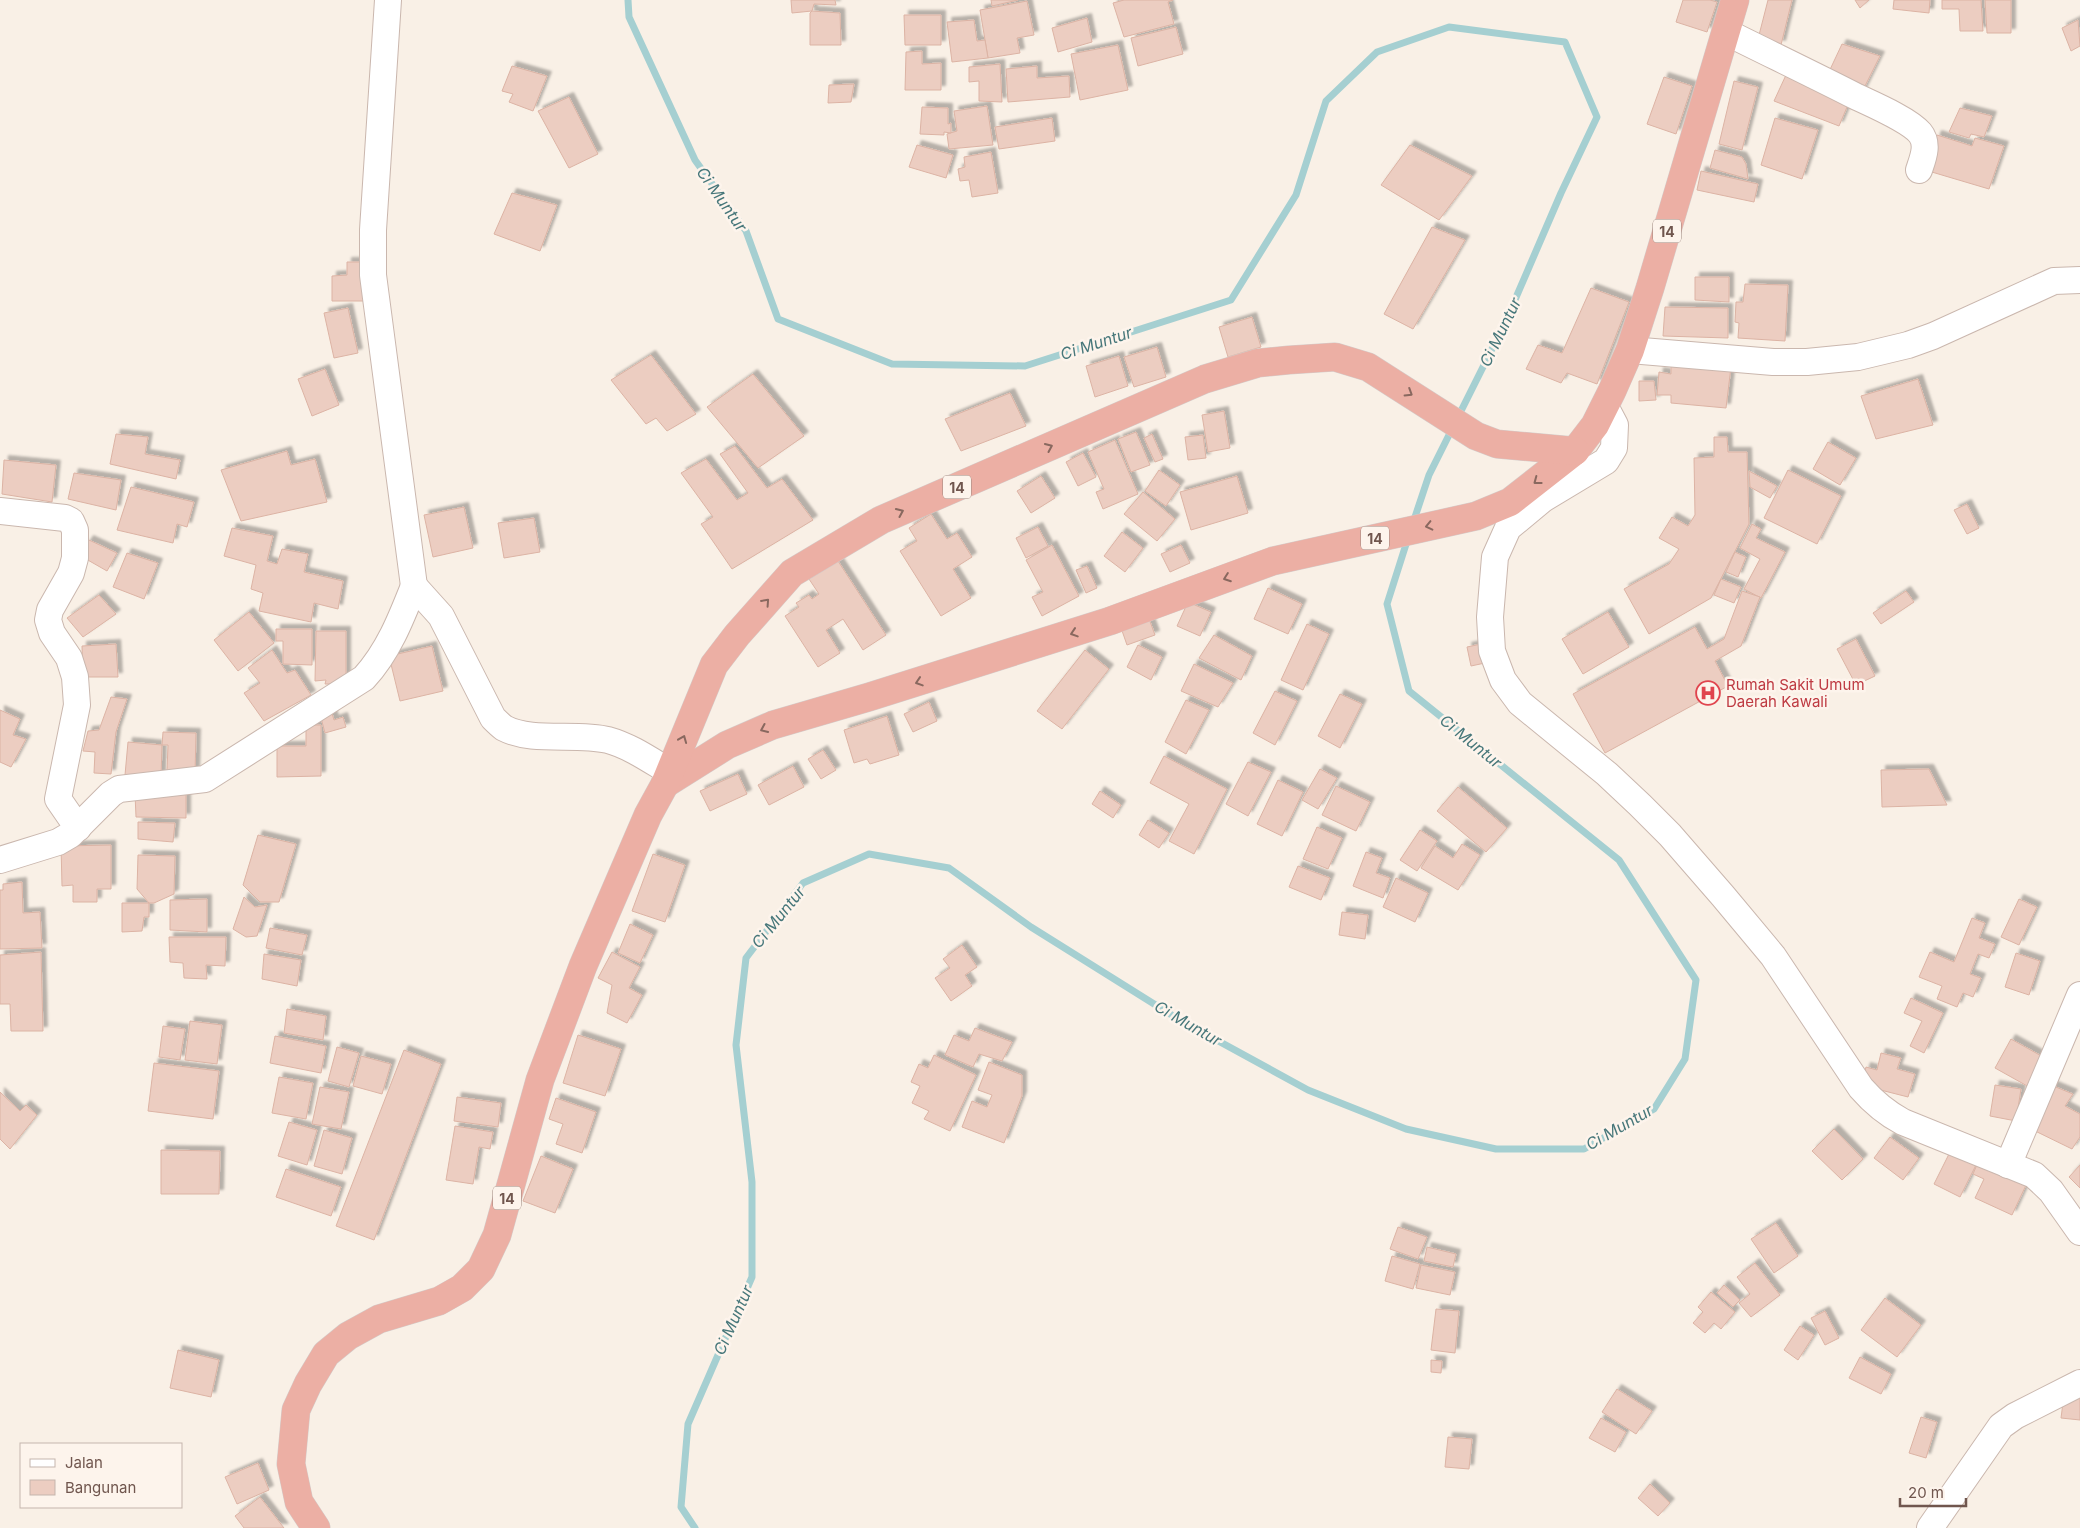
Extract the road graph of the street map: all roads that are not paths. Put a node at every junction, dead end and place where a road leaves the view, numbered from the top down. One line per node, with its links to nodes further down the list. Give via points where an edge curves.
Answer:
1 (388, 0): 10 (street, via 373,275)
2 (1735, 0): 3 (highway, 14)
3 (1726, 32): 4 (street, via 1913,128 1925,143); 6 (highway, 14)
4 (1919, 170)
5 (2080, 280): 6 (street, via 2054,281 1933,336 1858,357 1773,362)
6 (1630, 350): 7 (highway, 14)
7 (1605, 406): 8 (highway, 14); 15 (street, via 1615,425 1614,448 1606,461 1543,499 1508,528 1495,556 1490,626 1492,652 1502,680 1520,703 1607,774 1670,835 1773,956 1872,1101 1903,1122)
8 (1575, 451): 11 (highway, 14, one-way to 11, via 1510,502 1476,516 1273,561 1110,621 772,725); 11 (highway, 14, one-way to 8, via 714,665 792,573 881,520 1205,379 1258,363 1335,358 1368,367 1476,436 1497,444)
9 (0, 511): 12 (street, via 65,518 75,530 74,564 48,620 52,633 68,654 76,687 77,705 58,799)
10 (414, 586): 11 (street, via 440,616 492,718 503,727 534,735 588,736 608,740 627,747); 12 (street, via 378,662 364,678 211,776 198,781 119,789)
11 (667, 778): 18 (highway, 14, via 606,909 573,992 540,1080 497,1235 481,1269 462,1288 439,1301 379,1319 348,1336 326,1354 308,1384 296,1410 292,1464 299,1502)
12 (78, 828): 13 (street, via 58,842)
13 (0, 860)
14 (2080, 995): 15 (street)
15 (2008, 1164): 16 (street, via 2034,1175 2051,1191)
16 (2080, 1232)
17 (2080, 1383): 19 (street, via 2001,1426)
18 (316, 1528)
19 (1930, 1528)

